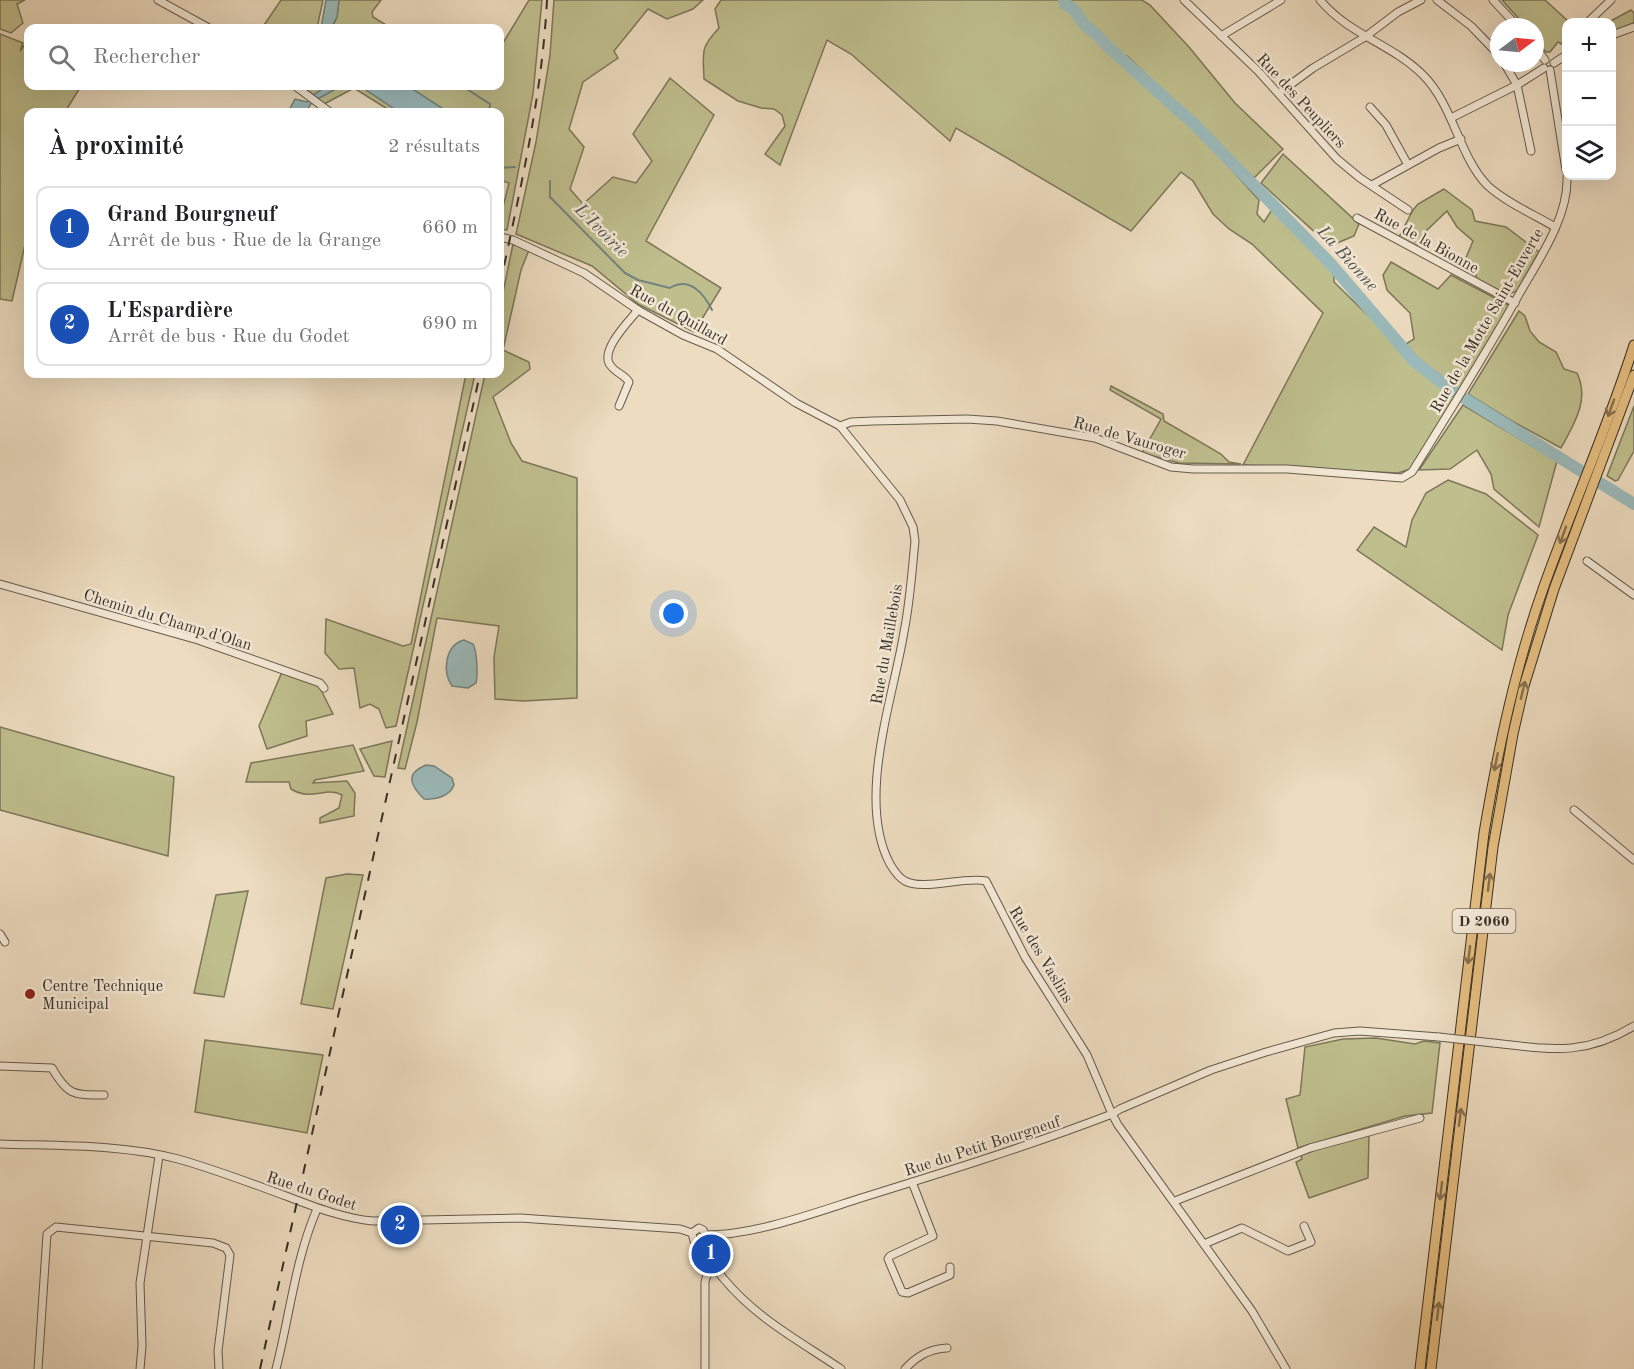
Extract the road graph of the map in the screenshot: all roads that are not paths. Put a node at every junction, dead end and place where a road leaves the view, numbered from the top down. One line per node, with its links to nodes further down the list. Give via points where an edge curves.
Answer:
1 (158, 0): 11 (street)
2 (1184, 0): 14 (street, Rue des Peupliers)
3 (1281, 0): 14 (street)
4 (1320, 0): 15 (street)
5 (1421, 0): 15 (street)
6 (1437, 0): 16 (street)
7 (1493, 0): 9 (street)
8 (1611, 0): 10 (street)
9 (1510, 18)
10 (1591, 18)
11 (202, 24)
12 (1634, 27): 13 (street)
13 (1616, 33)
14 (1221, 36): 23 (street, Rue des Peupliers)
15 (1365, 37): 23 (street); 26 (street, via 1404,59 1421,74)
16 (1490, 46)
17 (1562, 58): 19 (street, via 1554,67)
18 (1544, 63): 19 (street)
19 (1546, 66): 21 (street); 28 (street)
20 (1509, 72): 21 (street)
21 (1517, 85): 26 (street); 29 (street)
22 (301, 90): 25 (street)
23 (1279, 93): 32 (street, Rue des Peupliers, via 1337,159)
24 (1370, 107): 30 (street, via 1386,125)
25 (324, 108)
26 (1451, 118): 27 (street)
27 (1461, 139): 30 (street); 35 (street, via 1488,185)
28 (1562, 149)
29 (1531, 151)
30 (1408, 165): 32 (street)
31 (1567, 180): 35 (street, Rue de la Motte Saint-Euverte)
32 (1372, 185): 33 (street, Rue des Peupliers)
33 (1408, 210)
34 (1358, 218): 37 (street, Rue de la Bionne)
35 (1555, 227): 37 (street, Rue de la Motte Saint-Euverte)
36 (504, 238): 38 (street, Rue du Quillard, via 584,273)
37 (1515, 303): 43 (street, Rue de la Motte Saint-Euverte)
38 (638, 310): 41 (street, via 607,354 611,367 629,382); 42 (street, Rue du Quillard, via 717,349 796,403)
39 (1633, 349): 79 (highway, D 2060, one-way to 79, via 1527,637 1496,763 1479,874)
40 (1634, 375): 80 (highway, D 2060, one-way to 40, via 1502,789 1539,637)
41 (619, 406)
42 (840, 426): 43 (street, Rue de Vauroger, via 873,421 997,421 1095,438 1171,467 1287,469 1402,478); 50 (street, Rue du Maillebois, via 900,500 913,527 915,541 904,631 880,747 876,800 877,824 886,855 893,870)
43 (1412, 472)
44 (1587, 561): 46 (street)
45 (0, 584): 47 (street, Chemin du Champ d'Olan, via 198,640 320,683)
46 (1634, 595)
47 (324, 688)
48 (1574, 810): 49 (street)
49 (1634, 860)
50 (905, 881): 56 (street, Rue des Vaslins, via 986,881 1026,957 1087,1055)
51 (0, 934): 52 (street)
52 (5, 942)
53 (1634, 1026): 56 (street, Rue du Petit Bourgneuf, bridge, via 1600,1043 1556,1050 1439,1037 1334,1033 1211,1070)
54 (0, 1066): 55 (street, via 52,1068 76,1095)
55 (104, 1095)
56 (1112, 1114): 60 (street, Rue du Petit Bourgneuf, via 1052,1138); 61 (street)
57 (1419, 1118): 61 (street, via 1310,1148)
58 (0, 1144): 59 (street, Rue du Godet, via 107,1149)
59 (159, 1156): 62 (street, Rue du Godet, via 218,1172); 65 (street)
60 (912, 1182): 66 (street, Rue du Petit Bourgneuf, via 792,1220); 68 (street, via 933,1236 888,1259 902,1292 950,1275)
61 (1175, 1201): 67 (street)
62 (317, 1209): 64 (street, Rue du Godet, via 374,1221 520,1218); 74 (street, via 298,1265)
63 (1304, 1226): 67 (street, via 1311,1242 1288,1251 1242,1228)
64 (692, 1233): 66 (street, via 694,1241); 66 (street, Rue du Petit Bourgneuf, via 699,1228)
65 (147, 1235): 71 (street, via 56,1227 46,1234); 72 (street, via 140,1283); 73 (street, via 213,1243 229,1251)
66 (704, 1238): 69 (street, via 706,1256)
67 (1204, 1244): 78 (street, via 1252,1311)
68 (950, 1267)
69 (715, 1268): 75 (street, via 705,1279); 76 (street, via 742,1300 765,1319)
70 (947, 1348): 77 (street, via 934,1348 914,1359)
71 (38, 1369)
72 (140, 1369)
73 (219, 1369)
74 (276, 1369)
75 (705, 1369)
76 (841, 1369)
77 (906, 1369)
78 (1286, 1369)
79 (1420, 1369)
80 (1431, 1369)

